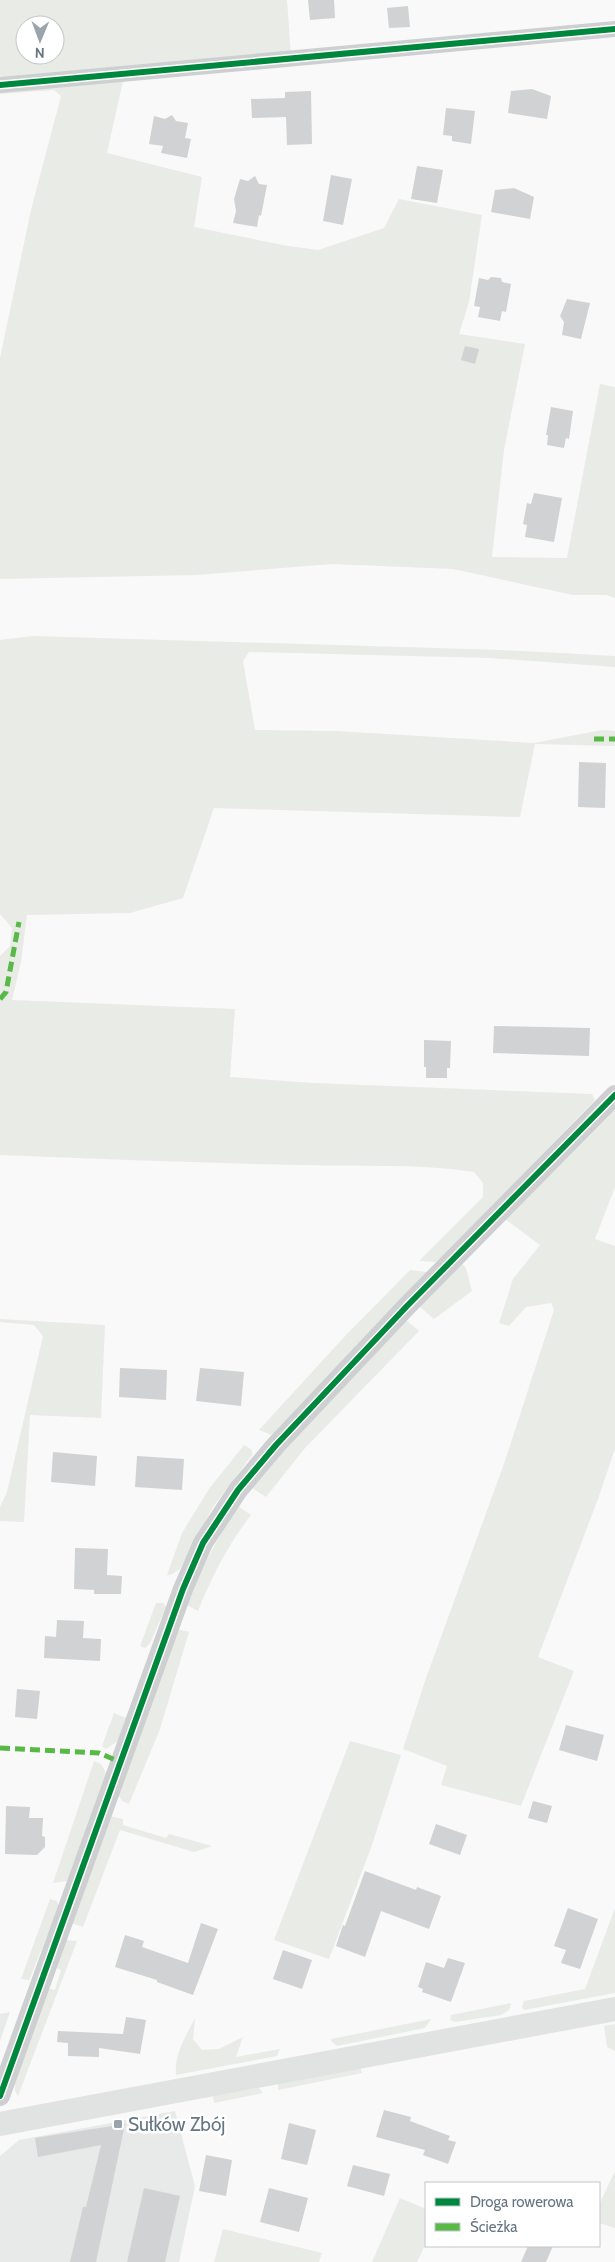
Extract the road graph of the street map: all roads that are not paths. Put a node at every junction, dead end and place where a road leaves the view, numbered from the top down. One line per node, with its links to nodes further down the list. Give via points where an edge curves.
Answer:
1 (615, 29): 2 (street)
2 (0, 85)
3 (615, 1095): 5 (street, via 276,1445 238,1490 203,1543 183,1589)
4 (615, 2009): 6 (main road)
5 (0, 2096)
6 (0, 2124)

